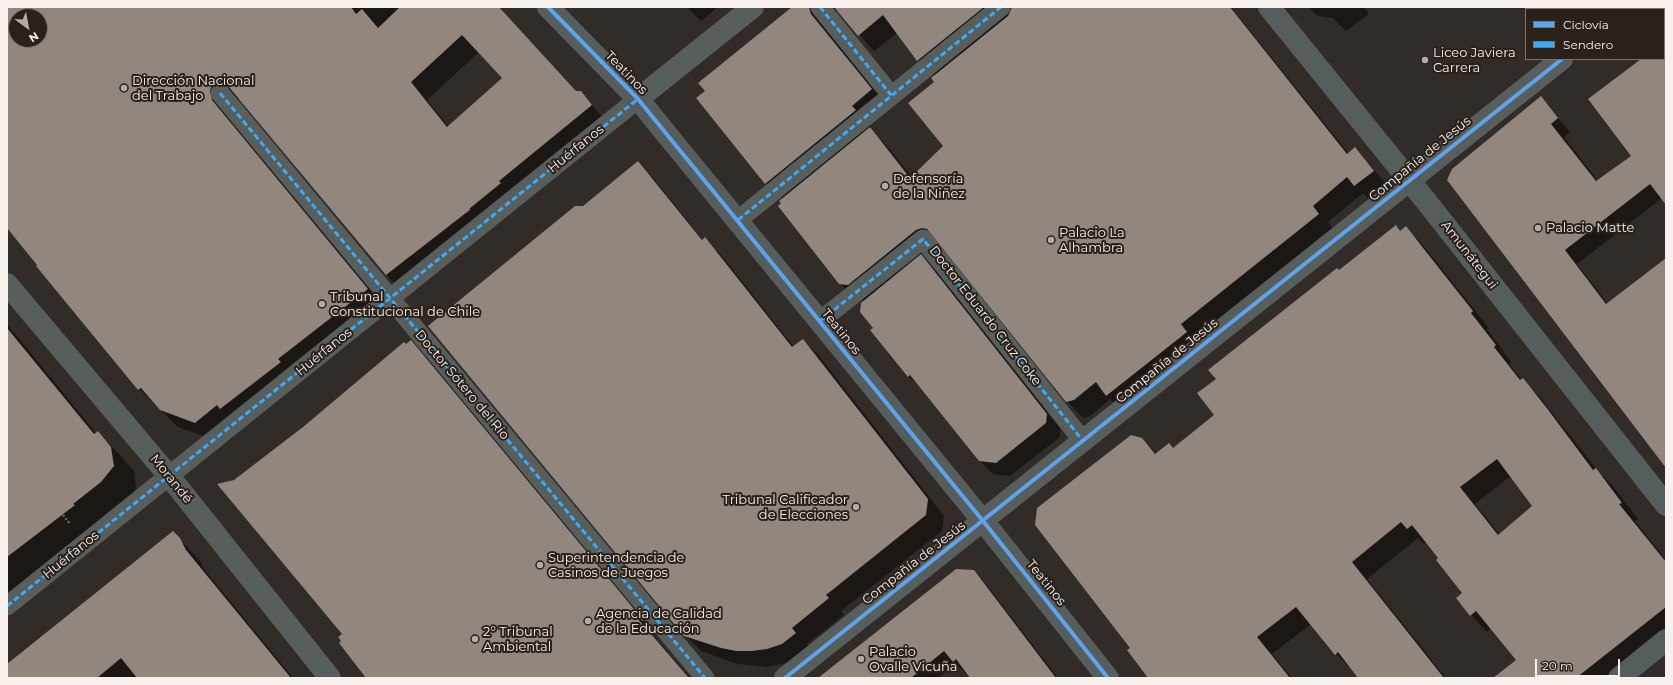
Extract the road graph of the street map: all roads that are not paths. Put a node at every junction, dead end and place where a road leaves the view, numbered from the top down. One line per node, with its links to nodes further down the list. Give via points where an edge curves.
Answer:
1 (548, 7): 9 (main road, Teatinos)
2 (753, 7): 9 (street, Huérfanos)
3 (820, 7): 8 (street)
4 (1001, 7): 8 (street)
5 (1269, 7): 10 (main road, Amunátegui)
6 (1561, 60): 10 (street, Compañía de Jesús)
7 (220, 93): 13 (street, Doctor Sótero del Río)
8 (891, 95): 11 (street)
9 (638, 99): 11 (main road, Teatinos); 13 (street, Huérfanos)
10 (1409, 181): 15 (street, Compañía de Jesús); 17 (main road, Amunátegui)
11 (738, 220): 14 (main road, Teatinos)
12 (7, 284): 16 (street, Morandé)
13 (390, 298): 16 (street, Huérfanos); 22 (street, Doctor Sótero del Río)
14 (820, 321): 15 (street, Doctor Eduardo Cruz Coke, via 924,239); 18 (main road, Teatinos)
15 (1083, 441): 18 (street, Compañía de Jesús)
16 (169, 476): 19 (street, Huérfanos); 21 (street, Morandé)
17 (1666, 505)
18 (984, 521): 23 (street, Compañía de Jesús); 24 (main road, Teatinos)
19 (7, 606)
20 (1666, 640): 25 (main road)
21 (330, 678)
22 (705, 678)
23 (785, 678)
24 (1108, 678)
25 (1619, 678)

